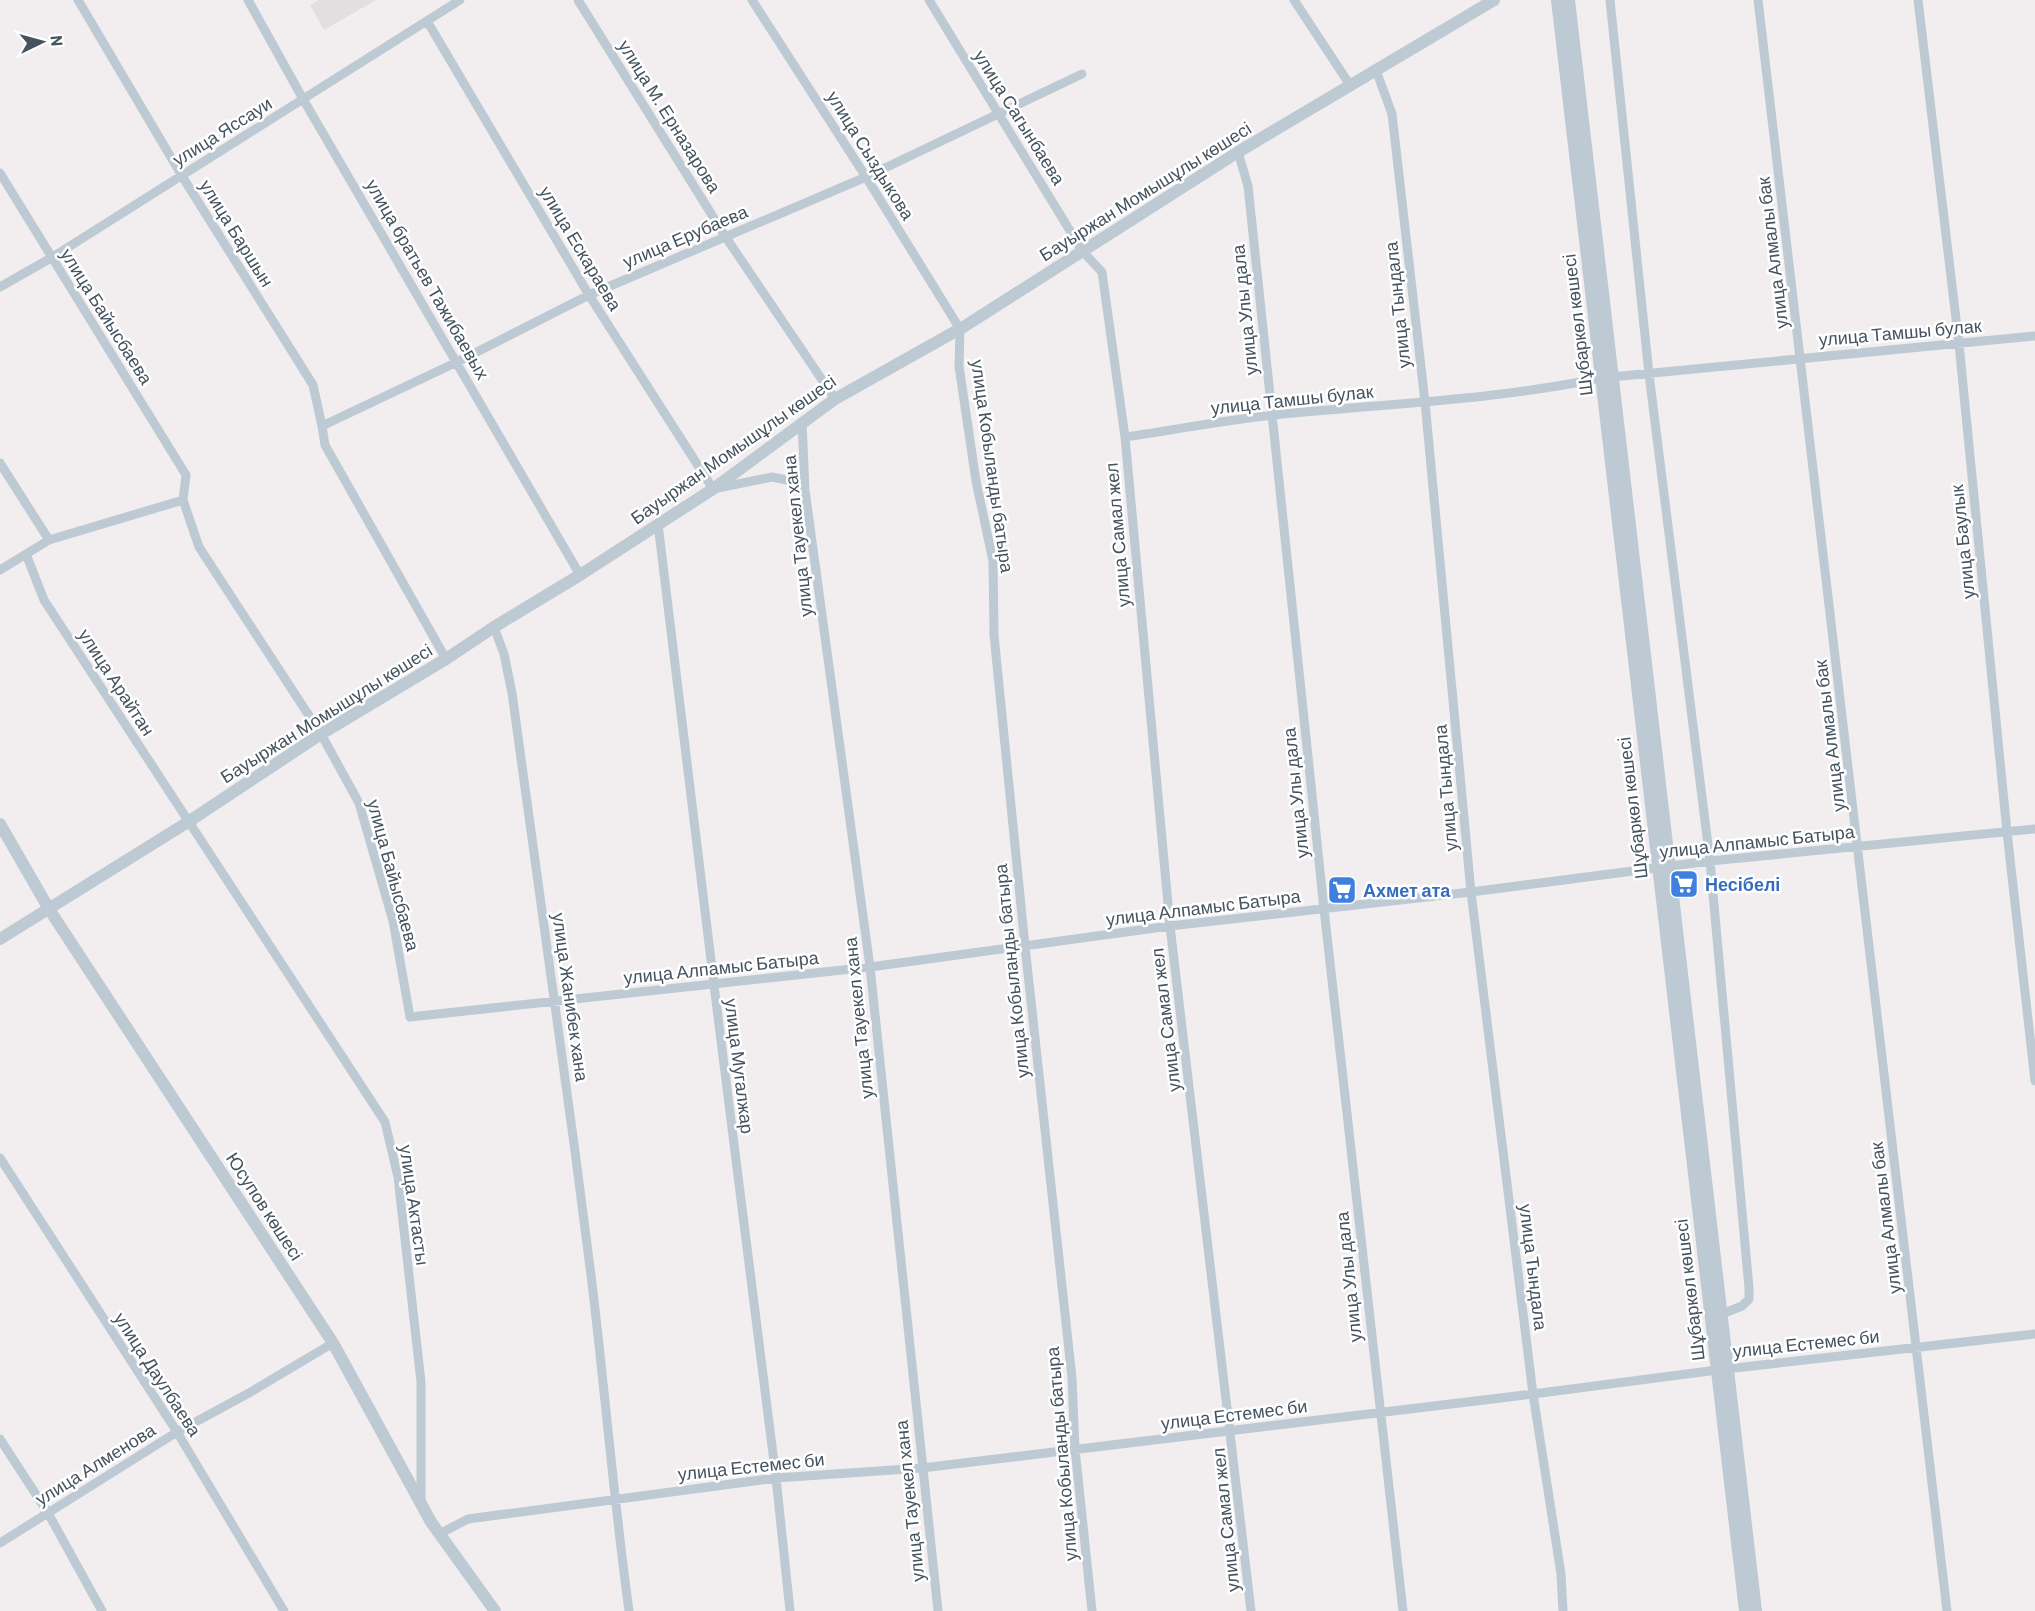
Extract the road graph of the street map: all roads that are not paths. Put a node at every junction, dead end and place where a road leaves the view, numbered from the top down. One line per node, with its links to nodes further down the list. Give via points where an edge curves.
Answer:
1 (78, 0): 25 (street, улица Баршын)
2 (248, 0): 21 (street, улица братьев Тажибаевых)
3 (460, 0): 16 (street, улица Яссауи)
4 (578, 0): 27 (street, улица М. Ерназарова)
5 (752, 0): 26 (street, улица Сыздыкова)
6 (929, 0): 22 (street, улица Сагынбаева)
7 (1294, 0): 20 (street)
8 (1494, 0): 18 (street, Бауыржан Момышұлы көшесі)
9 (1552, 0): 15 (street)
10 (1569, 0): 17 (street, Шұбаркөл көшесі)
11 (1574, 0): 17 (street)
12 (1610, 0): 37 (street, Шұбаркөл көшесі)
13 (1758, 0): 35 (street, улица Алмалы бак)
14 (1918, 0): 34 (street, улица Баулык)
15 (1558, 6): 38 (street, Шұбаркөл көшесі)
16 (427, 21): 21 (street, улица Яссауи); 31 (street, улица Ескараева)
17 (1572, 23): 38 (street, Шұбаркөл көшесі)
18 (1376, 70): 20 (street, Бауыржан Момышұлы көшесі); 40 (street, улица Тындала, via 1392,114)
19 (1082, 74): 22 (street, улица Ерубаева)
20 (1350, 85): 23 (street, Бауыржан Момышұлы көшесі)
21 (303, 99): 25 (street, улица Яссауи); 36 (street, улица братьев Тажибаевых)
22 (998, 114): 26 (street, улица Ерубаева); 28 (street, улица Сагынбаева)
23 (1238, 152): 28 (street, Бауыржан Момышұлы көшесі); 41 (street, улица Улы дала, via 1248,186)
24 (0, 173): 29 (street, улица Байысбаева)
25 (182, 176): 29 (street, улица Яссауи); 43 (street, улица Баршын, via 313,385)
26 (866, 177): 27 (street, улица Ерубаева); 32 (street, улица Сыздыкова)
27 (725, 236): 31 (street, улица Ерубаева); 39 (street, улица М. Ерназарова)
28 (1083, 252): 32 (street, Бауыржан Момышұлы көшесі); 44 (street, улица Самал жел, via 1102,272)
29 (51, 258): 30 (street, улица Яссауи); 48 (street, улица Байысбаева, via 186,475)
30 (0, 287)
31 (589, 295): 36 (street, улица Ерубаева); 46 (street, улица Ескараева)
32 (960, 328): 39 (street, Бауыржан Момышұлы көшесі); 70 (street, улица Кобыланды батыра, via 962,389 993,561 994,635)
33 (2035, 336): 34 (street, улица Тамшы булак)
34 (1959, 344): 35 (street, улица Тамшы булак); 60 (street, улица Баулык)
35 (1801, 357): 37 (street, улица Тамшы булак); 61 (street, улица Алмалы бак)
36 (457, 362): 43 (street, улица Ерубаева); 53 (street, улица братьев Тажибаевых)
37 (1649, 374): 38 (street, улица Тамшы булак); 62 (street, Шұбаркөл көшесі)
38 (1607, 378): 40 (street, улица Тамшы булак); 63 (street, Шұбаркөл көшесі); 64 (street, Шұбаркөл көшесі)
39 (836, 399): 42 (street, Бауыржан Момышұлы көшесі)
40 (1425, 402): 41 (street, улица Тамшы булак); 65 (street, улица Тындала)
41 (1272, 415): 44 (street, улица Тамшы булак); 67 (street, улица Улы дала)
42 (802, 422): 46 (street, Бауыржан Момышұлы көшесі); 47 (street, улица Тауекел хана)
43 (322, 426): 55 (street, via 325,445)
44 (1125, 437): 68 (street, улица Самал жел)
45 (0, 463): 50 (street)
46 (713, 489): 47 (street, via 772,477 792,481); 49 (street, Бауыржан Момышұлы көшесі)
47 (805, 490): 71 (street, улица Тауекел хана)
48 (183, 500): 50 (street); 56 (street, улица Байысбаева, via 199,547)
49 (658, 524): 53 (street, Бауыржан Момышұлы көшесі); 72 (street, улица Мугалжар)
50 (49, 540): 51 (street)
51 (26, 554): 52 (street); 57 (street, улица Арайтан, via 44,600)
52 (0, 570)
53 (580, 575): 54 (street, Бауыржан Момышұлы көшесі)
54 (494, 627): 55 (street, Бауыржан Момышұлы көшесі); 73 (street, улица Жанибек хана, via 512,693)
55 (446, 659): 56 (street, Бауыржан Момышұлы көшесі)
56 (321, 734): 57 (street, Бауыржан Момышұлы көшесі); 74 (street, улица Байысбаева, via 359,803 393,921)
57 (189, 823): 66 (street, Бауыржан Момышұлы көшесі); 91 (street, улица Актасты, via 385,1122 398,1177 421,1382)
58 (0, 824): 66 (street, Юсупов көшесі)
59 (2035, 829): 60 (street, улица Алпамыс Батыра)
60 (2007, 832): 61 (street, улица Алпамыс Батыра); 75 (street, улица Баулык)
61 (1859, 847): 62 (street, улица Алпамыс Батыра); 80 (street, улица Алмалы бак)
62 (1710, 861): 63 (street, улица Алпамыс Батыра); 77 (street, Шұбаркөл көшесі, via 1749,1299)
63 (1671, 866): 64 (street, улица Алпамыс Батыра); 77 (street, Шұбаркөл көшесі)
64 (1657, 868): 65 (street, улица Алпамыс Батыра); 81 (street, Шұбаркөл көшесі)
65 (1472, 892): 67 (street, улица Алпамыс Батыра); 82 (street, улица Тындала)
66 (49, 909): 69 (street, Бауыржан Момышұлы көшесі); 79 (street, Юсупов көшесі)
67 (1324, 909): 68 (street, улица Алпамыс Батыра); 83 (street, улица Улы дала)
68 (1170, 926): 70 (street, улица Алпамыс Батыра); 84 (street, улица Самал жел)
69 (0, 939)
70 (1025, 946): 71 (street, улица Алпамыс Батыра); 87 (street, улица Кобыланды батыра, via 1072,1378)
71 (870, 968): 72 (street, улица Алпамыс Батыра); 88 (street, улица Тауекел хана)
72 (714, 986): 73 (street, улица Алпамыс Батыра); 89 (street, улица Мугалжар)
73 (556, 1000): 74 (street, улица Алпамыс Батыра); 90 (street, улица Жанибек хана, via 603,1375)
74 (410, 1017)
75 (2035, 1081)
76 (0, 1158): 85 (street, улица Даулбаева)
77 (1722, 1314): 81 (street, Шұбаркөл көшесі)
78 (2035, 1334): 80 (street, улица Естемес би)
79 (333, 1343): 85 (street, улица Алменова); 91 (street, Юсупов көшесі)
80 (1917, 1348): 81 (street, улица Естемес би); 107 (street, улица Алмалы бак)
81 (1723, 1369): 82 (street, улица Естемес би); 105 (street, Шұбаркөл көшесі); 106 (street, Шұбаркөл көшесі)
82 (1533, 1394): 83 (street, улица Естемес би); 104 (street, улица Тындала, via 1561,1574)
83 (1380, 1413): 84 (street, улица Естемес би); 103 (street, улица Улы дала)
84 (1231, 1431): 87 (street, улица Естемес би); 102 (street, улица Самал жел)
85 (177, 1432): 92 (street, улица Алменова); 96 (street, улица Даулбаева)
86 (0, 1439): 92 (street)
87 (1075, 1449): 88 (street, улица Естемес би); 101 (street, улица Кобыланды батыра)
88 (922, 1468): 89 (street, улица Естемес би); 100 (street, улица Тауекел хана)
89 (776, 1478): 90 (street, улица Естемес би); 99 (street, улица Мугалжар)
90 (614, 1499): 93 (street, улица Естемес би, via 468,1519); 98 (street, улица Жанибек хана)
91 (421, 1504): 93 (street, Юсупов көшесі)
92 (48, 1513): 94 (street, улица Алменова); 95 (street)
93 (440, 1534): 97 (street, Юсупов көшесі)
94 (0, 1544)
95 (102, 1611)
96 (284, 1611)
97 (495, 1611)
98 (629, 1611)
99 (790, 1611)
100 (938, 1611)
101 (1092, 1611)
102 (1251, 1611)
103 (1403, 1611)
104 (1563, 1611)
105 (1745, 1611)
106 (1756, 1611)
107 (1947, 1611)

